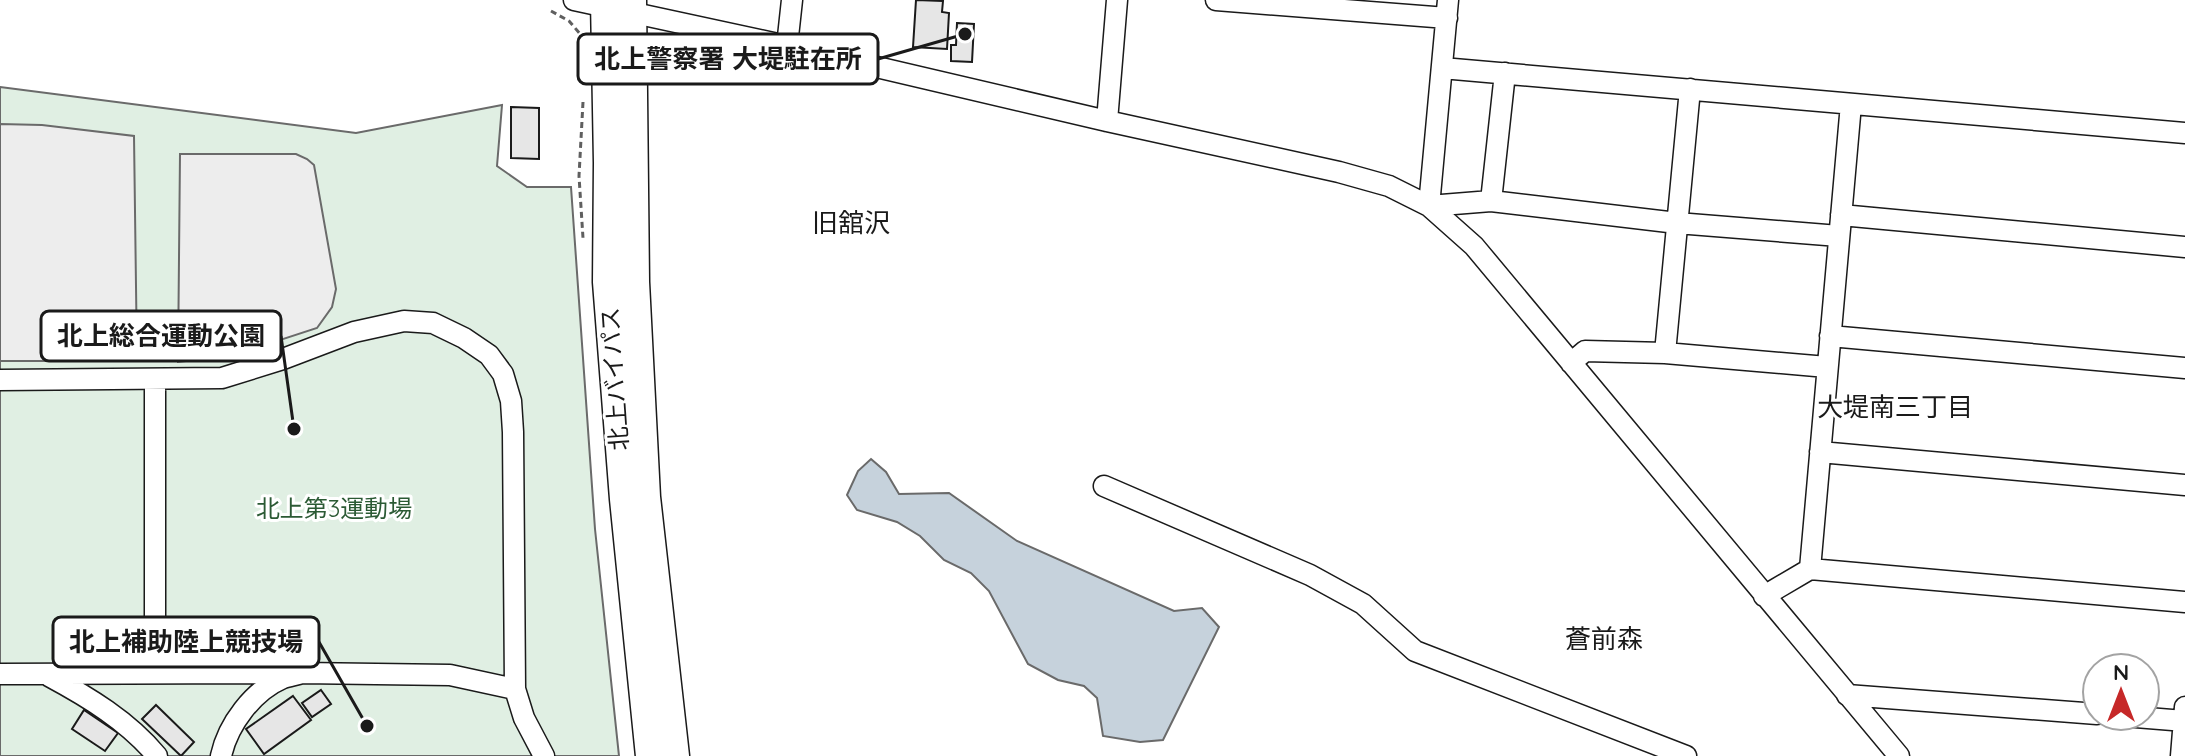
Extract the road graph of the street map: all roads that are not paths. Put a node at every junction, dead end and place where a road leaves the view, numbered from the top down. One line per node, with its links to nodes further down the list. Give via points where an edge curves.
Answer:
1 (574, 0): 5 (street)
2 (792, 0): 8 (street)
3 (1117, 0): 13 (street)
4 (1216, 0): 6 (street)
5 (618, 5): 8 (street); 46 (highway, 北上バイパス, via 607,282); 47 (highway, 北上バイパス, via 646,497)
6 (1323, 5): 7 (street)
7 (1448, 9): 9 (street)
8 (787, 46): 13 (street)
9 (1442, 68): 10 (street); 16 (street)
10 (1505, 73): 11 (street); 15 (street)
11 (1690, 89): 12 (street); 18 (street)
12 (1851, 104): 14 (street); 17 (street)
13 (1107, 121): 16 (street, via 1339,172 1389,186)
14 (2185, 133)
15 (1491, 201): 16 (street); 18 (street)
16 (1429, 206): 23 (street, via 1474,246)
17 (1841, 215): 19 (street); 20 (street)
18 (1677, 223): 19 (street); 22 (street)
19 (1839, 236): 21 (street)
20 (2185, 247)
21 (1830, 336): 24 (street); 25 (street)
22 (1665, 353): 23 (street, via 1585,351); 24 (street)
23 (1571, 363): 32 (street)
24 (1827, 367): 28 (street)
25 (2185, 368)
26 (155, 379): 27 (street); 34 (street); 38 (street, via 222,378 354,332 404,321 433,323 489,355 503,374 511,401)
27 (0, 380)
28 (1820, 452): 29 (street); 31 (street)
29 (2185, 485)
30 (1104, 486): 48 (street, via 1310,575 1363,604 1415,651)
31 (1810, 569): 32 (street); 33 (street)
32 (1764, 596): 39 (street)
33 (2185, 602)
34 (155, 673): 35 (street); 37 (street)
35 (302, 673): 38 (street, via 450,675); 44 (street, via 283,678 243,709)
36 (0, 674): 37 (street)
37 (46, 674): 43 (street, via 117,718)
38 (515, 689): 45 (street)
39 (1847, 695): 40 (street); 49 (street)
40 (2081, 713)
41 (2161, 716): 42 (street)
42 (2185, 716): 50 (street)
43 (157, 756)
44 (221, 756)
45 (544, 756)
46 (650, 756)
47 (675, 756)
48 (1686, 756)
49 (1899, 756)
50 (2181, 756)

